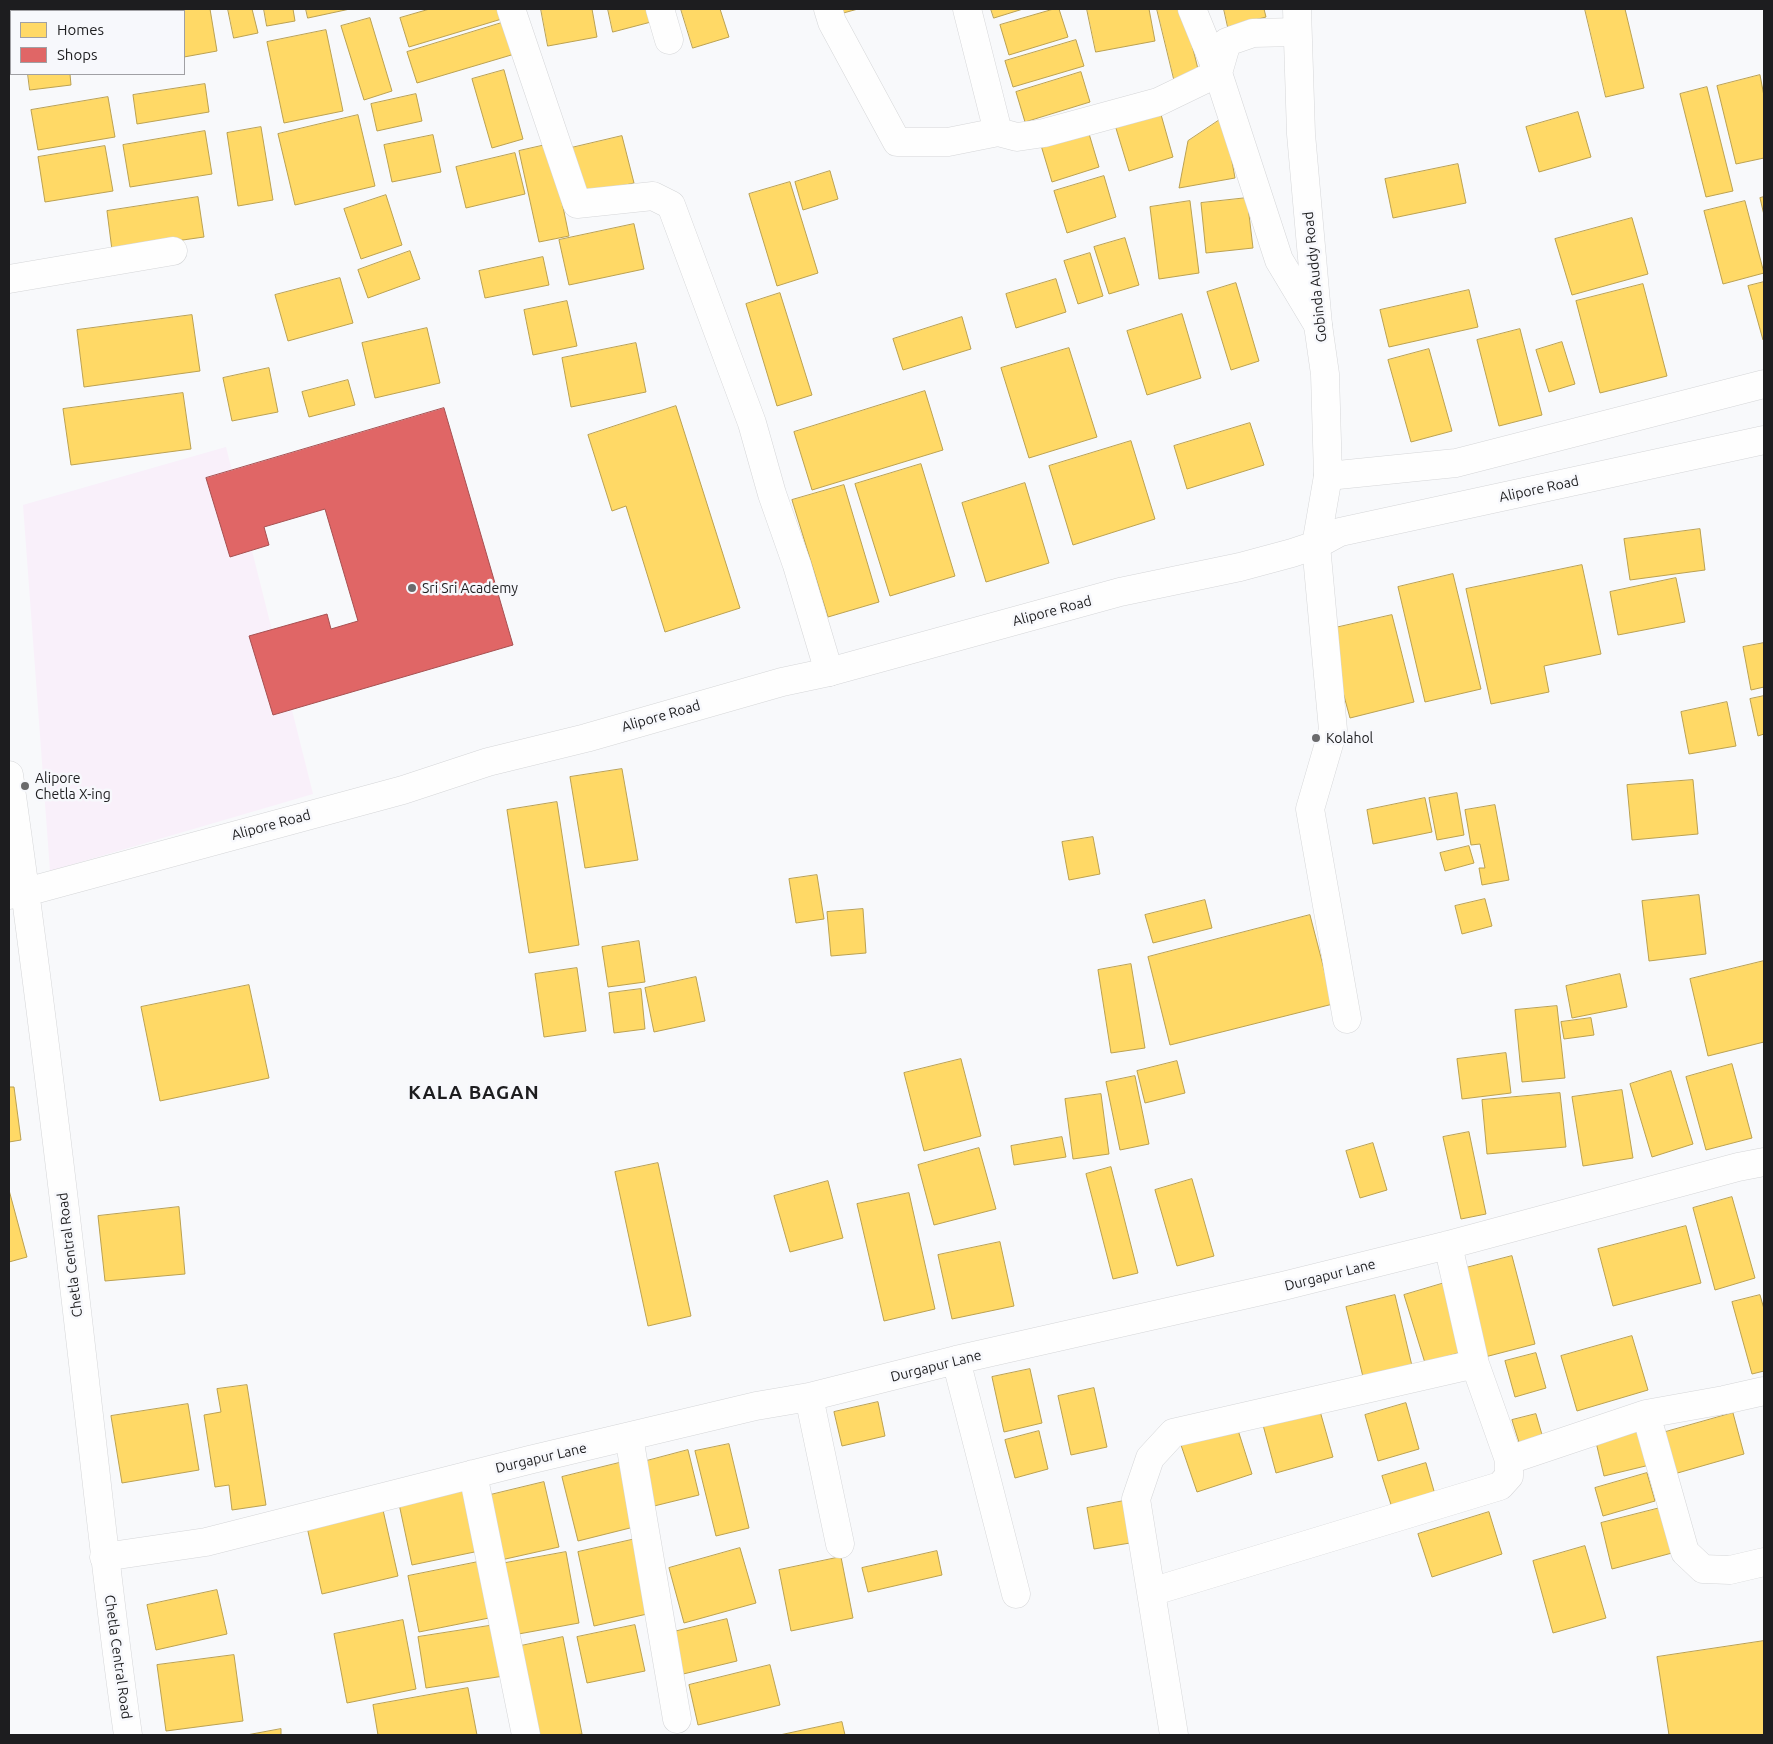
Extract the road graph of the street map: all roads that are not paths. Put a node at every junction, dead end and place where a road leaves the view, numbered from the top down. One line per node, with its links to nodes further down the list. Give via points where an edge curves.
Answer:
1 (511, 9): 19 (street, via 578,204 653,196 671,205 752,423)
2 (660, 9): 7 (street)
3 (828, 9): 9 (street, via 836,30 897,142 948,142)
4 (967, 9): 9 (street)
5 (1192, 9): 8 (street)
6 (1297, 20): 8 (street, via 1227,42); 12 (street, Gobinda Auddy Road, via 1301,134)
7 (669, 40)
8 (1218, 72): 9 (street, via 1149,105 1026,136); 12 (street, via 1279,260)
9 (998, 132)
10 (173, 251): 11 (street)
11 (9, 279)
12 (1318, 325): 16 (street, Gobinda Auddy Road, via 1325,374)
13 (1764, 384): 16 (street, via 1456,462)
14 (1764, 440): 17 (street, Alipore Road)
15 (1764, 453): 17 (street, Alipore Road)
16 (1328, 476): 18 (street, Gobinda Auddy Road)
17 (1342, 539): 18 (street, Alipore Road)
18 (1316, 545): 19 (street, Alipore Road, via 1240,567 1120,592); 22 (street, Gobinda Auddy Road, via 1333,730 1310,809)
19 (829, 672): 21 (street, Alipore Road, via 488,762 403,790)
20 (9, 776): 21 (street, Chetla Central Road)
21 (17, 893): 34 (street, Chetla Central Road, via 88,1409)
22 (1347, 1020)
23 (1764, 1162): 24 (street, Durgapur Lane, via 1738,1166)
24 (1448, 1245): 25 (street, Durgapur Lane); 26 (street)
25 (956, 1360): 28 (street, Durgapur Lane); 37 (street)
26 (1475, 1364): 31 (street); 36 (street, via 1173,1433 1150,1458 1136,1499)
27 (1764, 1391): 29 (street)
28 (809, 1397): 30 (street, Durgapur Lane, via 756,1406); 33 (street)
29 (1646, 1414): 31 (street); 35 (street, via 1685,1552 1703,1569 1730,1570)
30 (629, 1437): 32 (street, Durgapur Lane); 38 (street)
31 (1508, 1460): 36 (street, via 1509,1476 1500,1486)
32 (473, 1474): 34 (street, Durgapur Lane, via 206,1542); 40 (street)
33 (840, 1544)
34 (104, 1557): 39 (street, Chetla Central Road)
35 (1764, 1562)
36 (1151, 1592): 41 (street)
37 (1016, 1594)
38 (677, 1719)
39 (128, 1735)
40 (526, 1735)
41 (1174, 1735)

